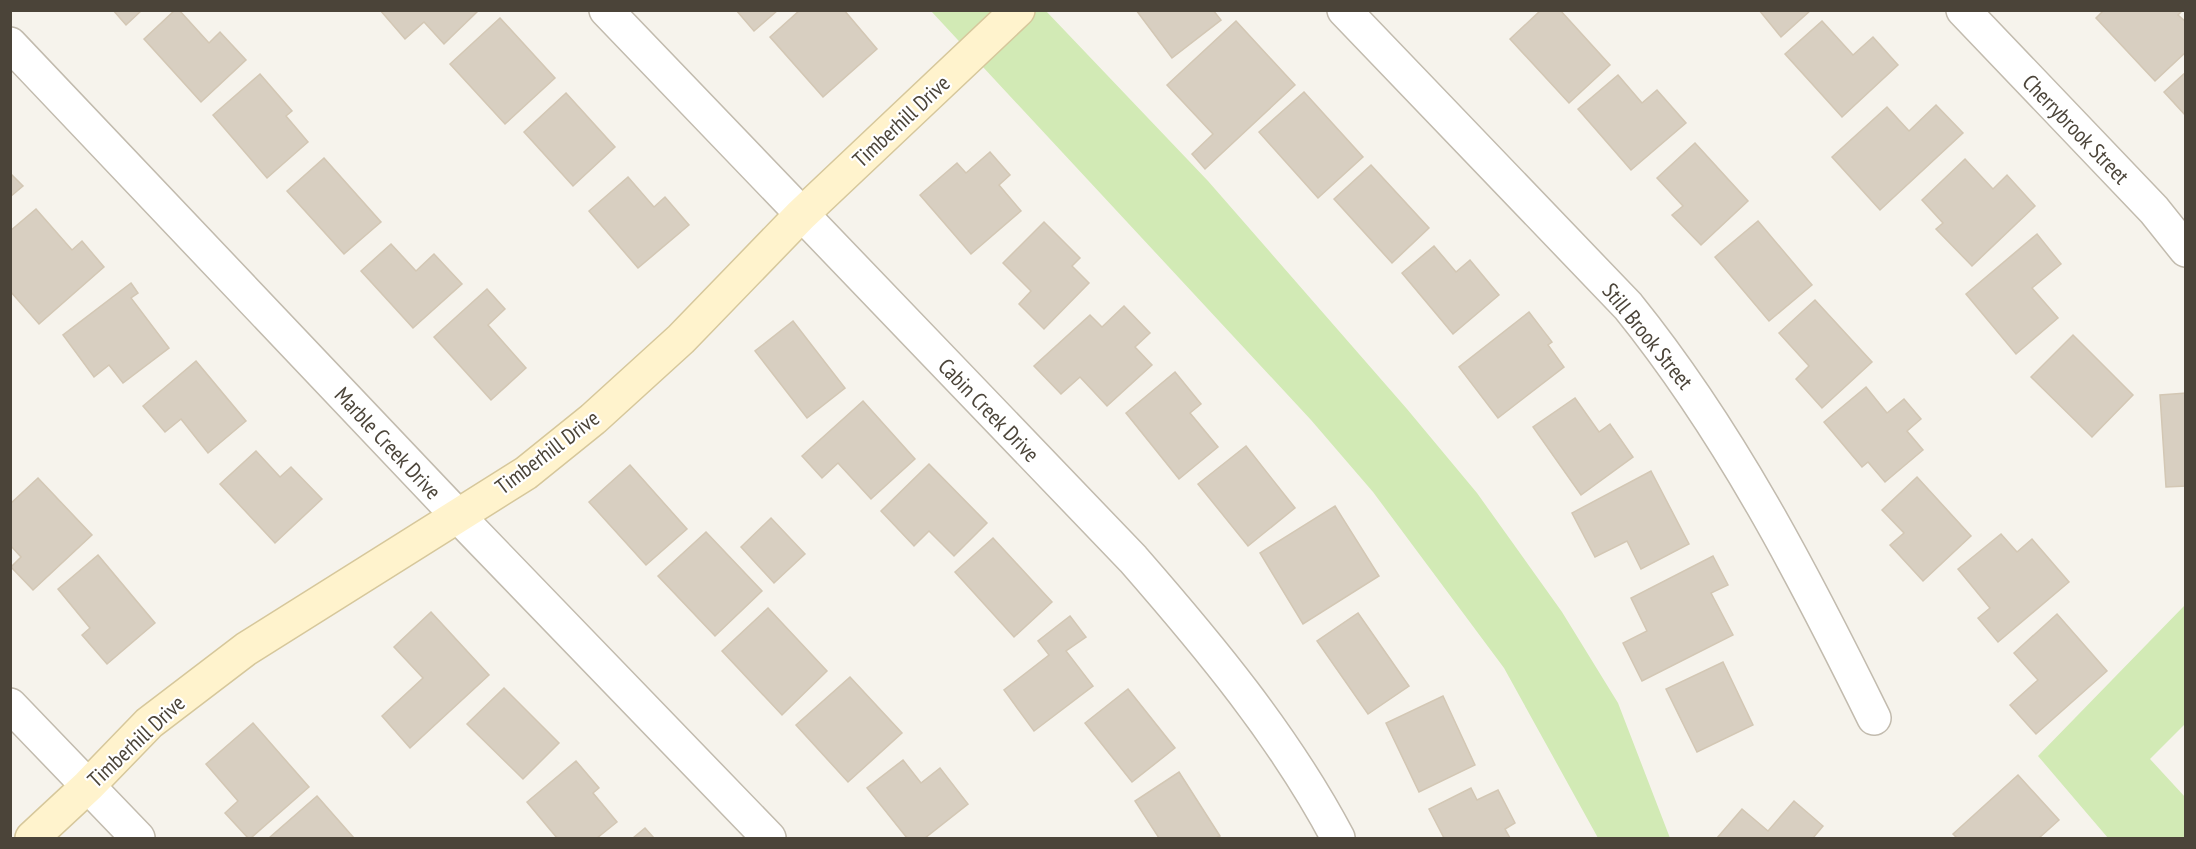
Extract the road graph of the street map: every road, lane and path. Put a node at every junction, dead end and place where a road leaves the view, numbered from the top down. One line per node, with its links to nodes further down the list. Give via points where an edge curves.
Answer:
1 (606, 10): 6 (street, Cabin Creek Drive)
2 (1018, 10): 6 (street, Timberhill Drive)
3 (1344, 10): 10 (street, Still Brook Street, via 1628,306 1662,347 1733,455 1816,601)
4 (1963, 10): 7 (street, Cherrybrook Street, via 2154,210)
5 (10, 44): 8 (street, Marble Creek Drive)
6 (801, 215): 8 (street, Timberhill Drive, via 681,339 593,419 526,473); 15 (street, Cabin Creek Drive, via 1133,559 1203,640 1283,747)
7 (2186, 250)
8 (457, 515): 11 (street, Timberhill Drive, via 246,649 149,723); 14 (street, Marble Creek Drive)
9 (10, 705): 11 (street)
10 (1875, 718)
11 (88, 786): 12 (street, Timberhill Drive); 13 (street)
12 (32, 838)
13 (138, 838)
14 (768, 838)
15 (1338, 838)

